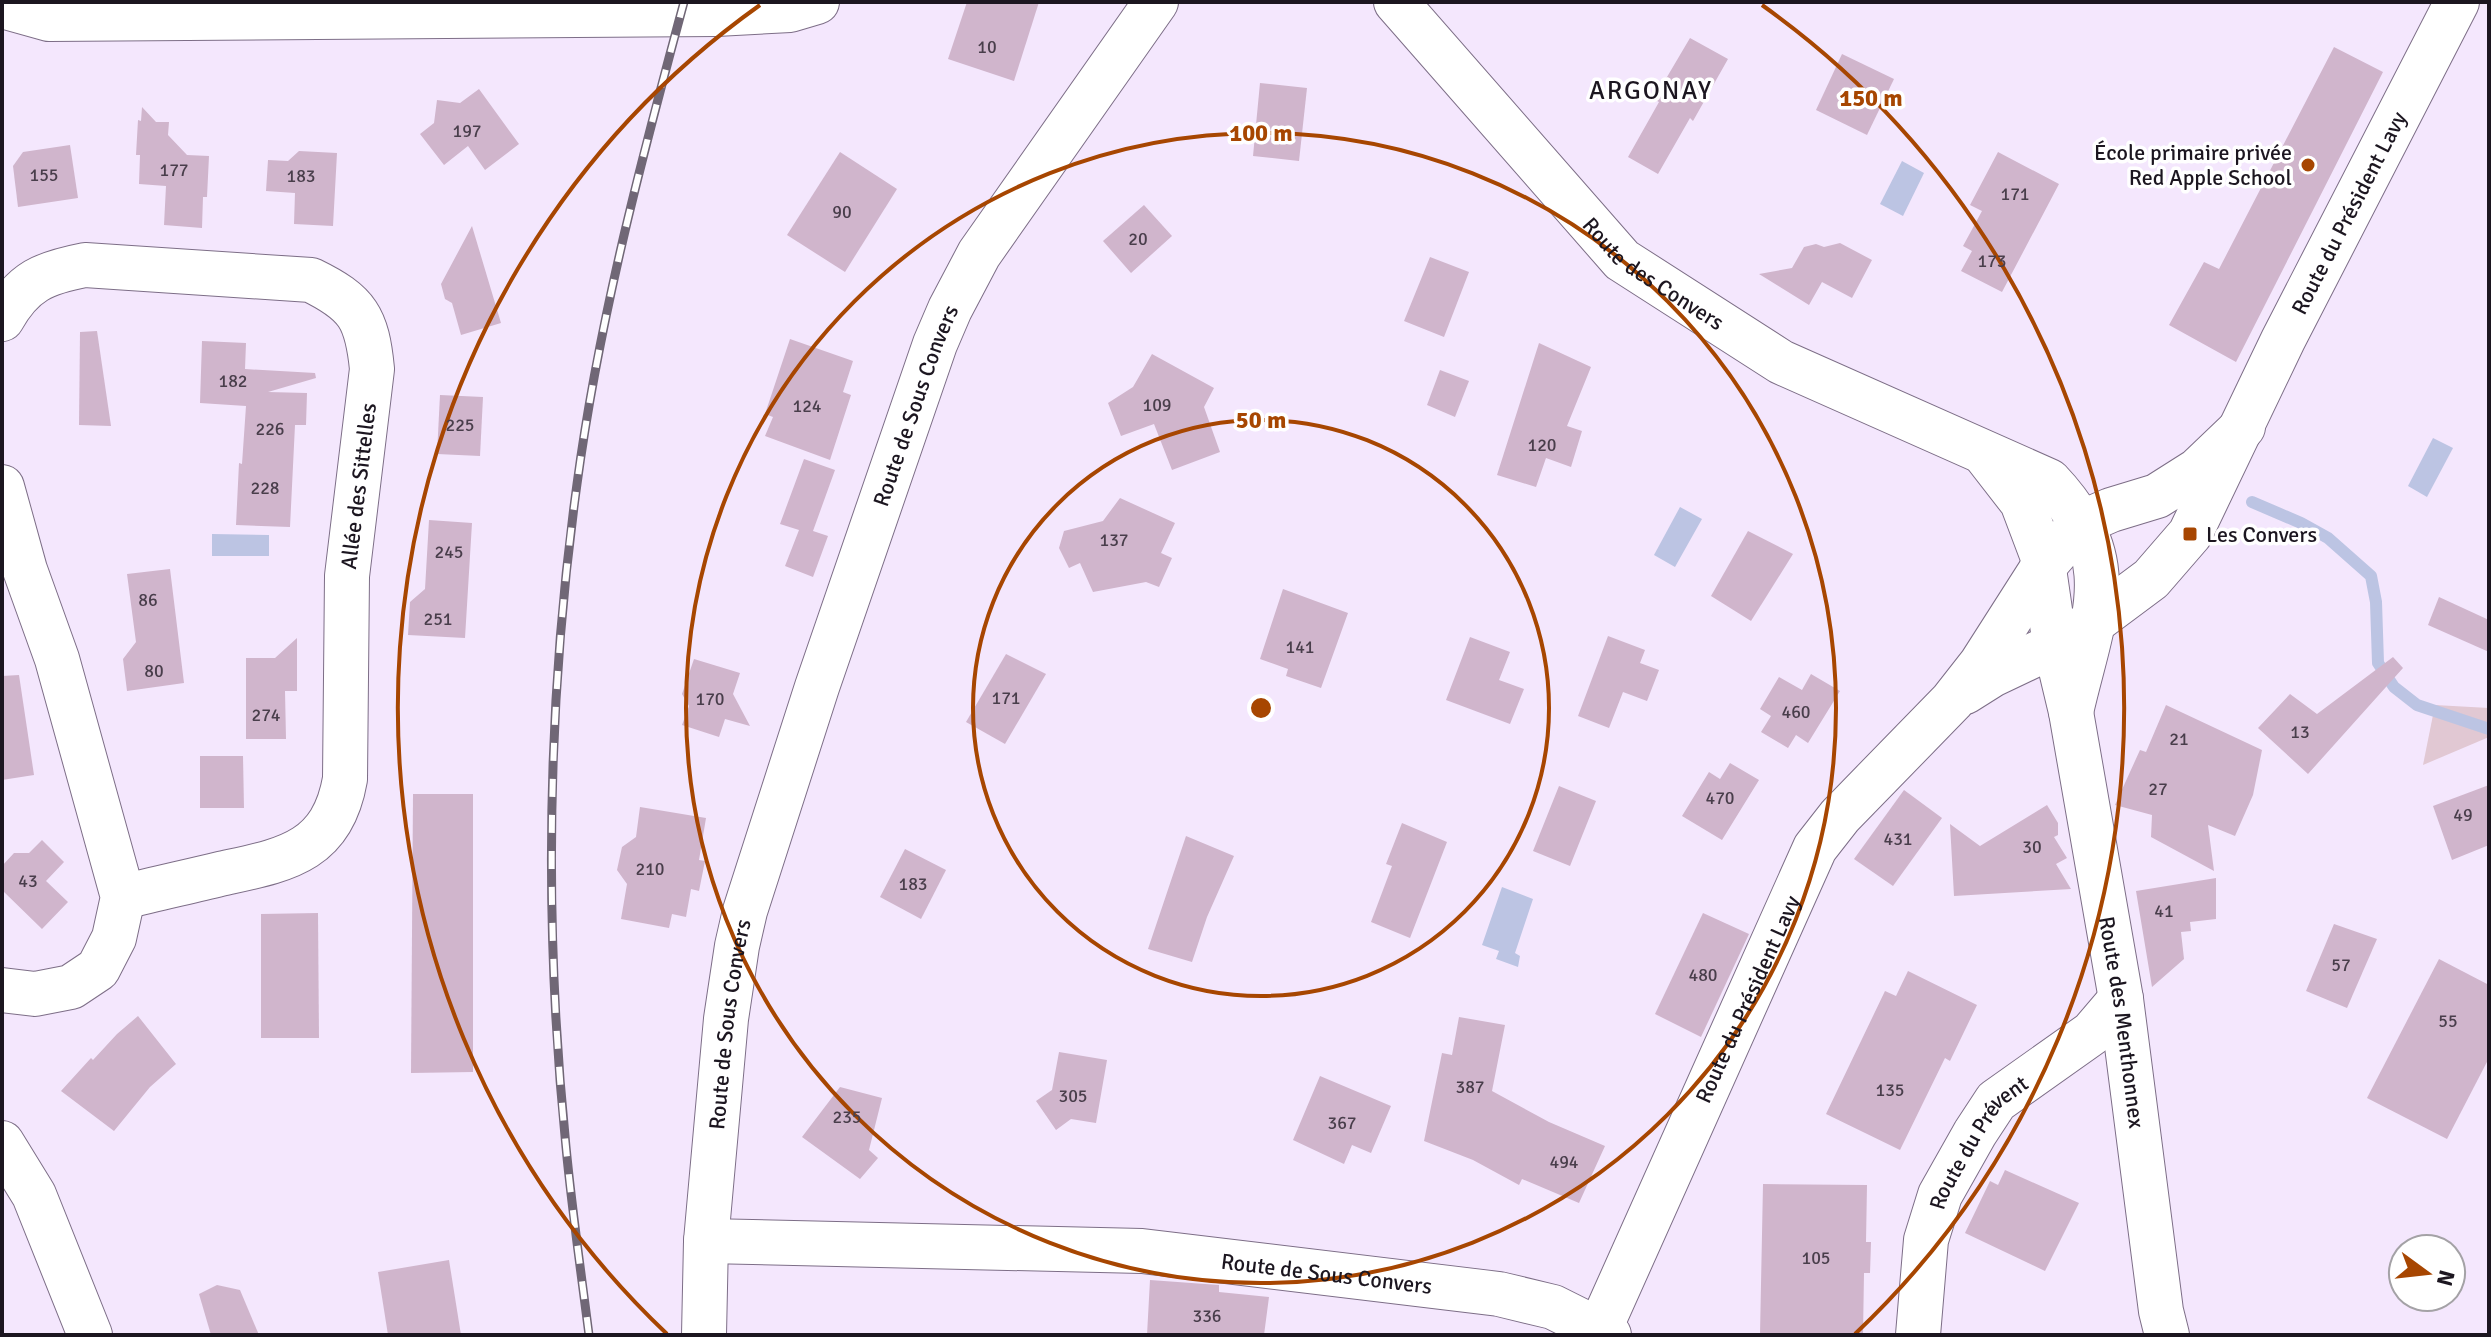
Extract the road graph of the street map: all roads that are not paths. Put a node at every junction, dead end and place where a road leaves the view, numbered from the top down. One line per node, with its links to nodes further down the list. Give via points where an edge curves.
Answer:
1 (817, 2): 6 (street, via 790,10 716,14)
2 (1156, 2): 22 (street, Route de Sous Convers, via 979,254 935,344 745,911 726,1019)
3 (1396, 2): 10 (street, Route des Convers, via 1622,260 1781,362)
4 (2457, 2): 9 (street, Route du Président Lavy)
5 (2, 6): 6 (street)
6 (49, 19): 7 (street)
7 (2, 34)
8 (2, 319): 18 (street, Allée des Sittelles, via 29,283 85,265 311,280 353,307 369,343 372,369 347,576 342,799 317,838 285,859)
9 (2243, 427): 12 (street, Route du Président Lavy, via 2198,470 2157,496); 14 (street, Route du Président Lavy, via 2190,534 2151,579)
10 (1983, 452): 12 (street, Route des Convers, via 2049,481); 13 (street, Route des Convers, via 2022,502)
11 (2, 487): 18 (street, via 57,659)
12 (2081, 523): 13 (street, Route du Président Lavy); 14 (street, Route des Convers, via 2090,537 2098,580)
13 (2043, 567): 15 (street, Route des Menthonnex); 16 (street, Route du Président Lavy)
14 (2096, 620): 15 (street, Route du Président Lavy); 17 (street, Route des Menthonnex)
15 (2055, 645): 16 (street, Route du Président Lavy); 17 (street, Route des Menthonnex)
16 (1952, 701): 23 (street, Route du Président Lavy, via 1815,848)
17 (2071, 712): 20 (street, Route des Menthonnex)
18 (123, 897): 19 (street, via 114,938 98,969 71,987 35,994)
19 (2, 990)
20 (2121, 999): 26 (street, Route du Prévent, via 2092,1033 1996,1101 1975,1133 1940,1195 1926,1240); 27 (street, Route des Menthonnex)
21 (2, 1143): 24 (street, via 34,1195)
22 (706, 1241): 23 (street, Route de Sous Convers, via 1142,1251 1499,1294 1553,1307); 25 (street)
23 (1602, 1333)
24 (90, 1335)
25 (704, 1335)
26 (1918, 1335)
27 (2167, 1335)

